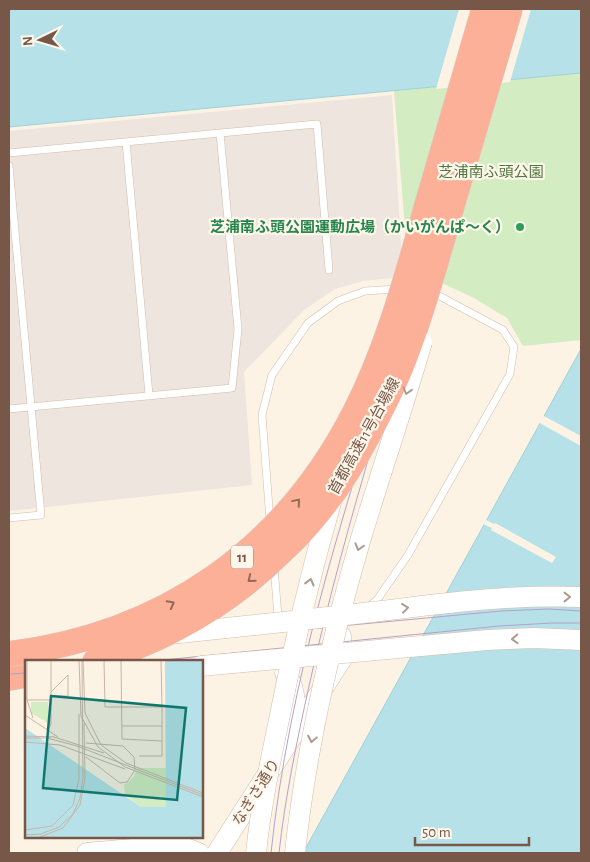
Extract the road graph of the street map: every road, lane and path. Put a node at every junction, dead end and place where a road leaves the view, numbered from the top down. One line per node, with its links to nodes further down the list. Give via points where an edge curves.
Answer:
1 (474, 9): 36 (street, one-way to 1, bridge, via 290,666 326,518)
2 (484, 9): 12 (highway, 11, bridge, via 412,259)
3 (510, 9): 12 (highway, 11, bridge, via 435,265)
4 (519, 9): 37 (street, one-way to 37, bridge, via 342,605 305,774)
5 (220, 133): 6 (lane); 9 (lane, via 317,124); 13 (lane, via 238,329 232,388)
6 (126, 142): 7 (lane); 13 (lane)
7 (9, 153)
8 (9, 166): 14 (lane)
9 (329, 270)
10 (414, 288): 17 (lane, via 365,291 338,301 308,323 272,374 262,415)
11 (424, 288): 21 (lane, via 503,330 514,347 510,374 408,555 377,600)
12 (395, 351): 24 (highway, 首都高速11号台場線 / 11, one-way to 12, bridge, via 74,642 135,622 202,586 242,557 300,499); 25 (highway, 首都高速11号台場線 / 11, one-way to 25, bridge, via 391,391 374,424 335,491 297,537 252,578 198,618)
13 (149, 395): 14 (lane)
14 (31, 407): 15 (lane); 16 (lane, via 41,515)
15 (9, 409)
16 (9, 518)
17 (272, 543)
18 (273, 553): 20 (lane)
19 (581, 597): 24 (street, one-way to 19, bridge, via 454,602)
20 (278, 616): 21 (street, via 321,612); 23 (street)
21 (346, 627): 32 (street, なぎさ通り, via 341,660)
22 (581, 640): 27 (street, one-way to 27, bridge, via 488,640)
23 (9, 642)
24 (9, 652)
25 (98, 660)
26 (202, 666): 32 (street, via 262,662 280,667 294,691)
27 (202, 666)
28 (25, 675): 29 (highway)
29 (9, 678)
30 (25, 683): 31 (street)
31 (9, 684)
32 (295, 731): 35 (street, なぎさ通り)
33 (87, 853): 34 (street, via 178,845)
34 (198, 853)
35 (218, 853)
36 (256, 853)
37 (295, 853)

